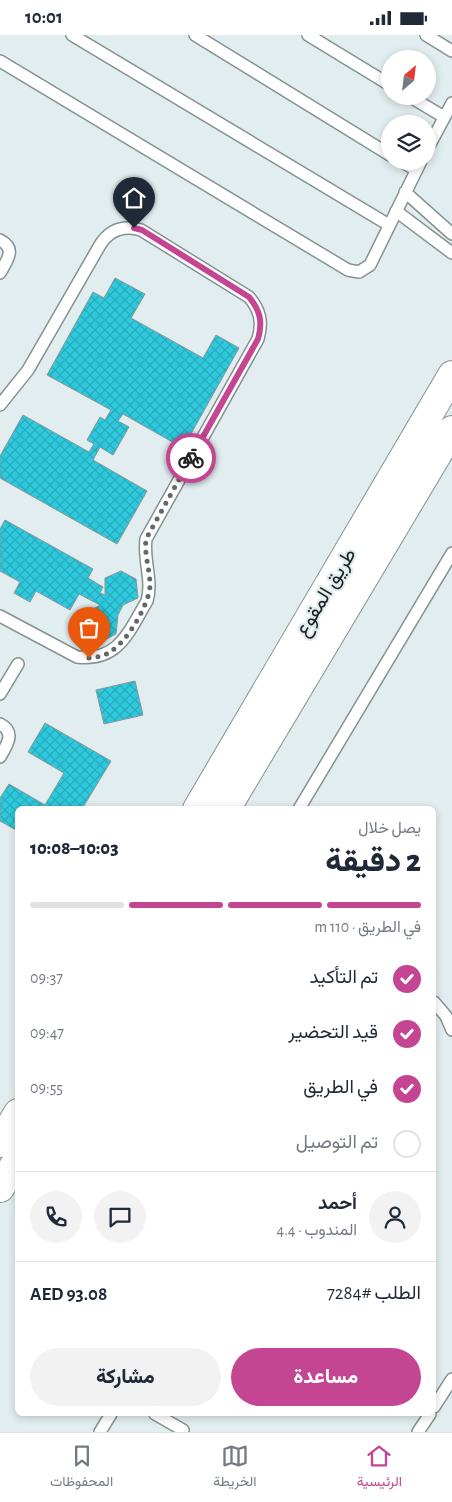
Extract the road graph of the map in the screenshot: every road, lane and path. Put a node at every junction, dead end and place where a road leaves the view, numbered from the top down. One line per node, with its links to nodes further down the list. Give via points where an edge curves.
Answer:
1 (72, 35): 16 (lane)
2 (195, 35): 12 (lane)
3 (308, 35): 7 (lane)
4 (426, 35): 5 (lane)
5 (452, 51)
6 (0, 61): 16 (lane, via 348,270 359,272 370,265)
7 (381, 80)
8 (452, 103): 10 (lane)
9 (424, 105): 10 (lane)
10 (444, 117): 11 (lane)
11 (436, 132)
12 (381, 149)
13 (416, 170): 14 (lane)
14 (405, 192): 15 (lane); 17 (lane)
15 (396, 211): 16 (lane); 19 (lane)
16 (389, 225)
17 (452, 234)
18 (0, 240): 20 (lane, via 10,251)
19 (452, 253)
20 (0, 273)
21 (452, 375): 30 (main road, طريق المقوع)
22 (0, 405): 25 (lane, via 28,370 100,245 118,229 142,230 249,297 259,312 261,330 258,339 149,533 145,551 149,594 121,644 101,656 77,657)
23 (452, 430): 31 (main road, طريق المقوع)
24 (452, 553): 32 (lane)
25 (0, 616)
26 (18, 664): 27 (lane)
27 (0, 694)
28 (0, 723): 29 (lane, via 10,735)
29 (0, 757)
30 (199, 806)
31 (228, 806)
32 (301, 806)
33 (436, 1004): 34 (lane)
34 (452, 1030)
35 (15, 1118): 36 (main road)
36 (0, 1143)
37 (15, 1164): 38 (main road)
38 (0, 1188)
39 (452, 1379): 40 (lane)
40 (436, 1404)
41 (110, 1416): 45 (lane)
42 (158, 1416): 44 (lane)
43 (429, 1416): 46 (lane)
44 (183, 1430)
45 (101, 1432)
46 (418, 1432)

